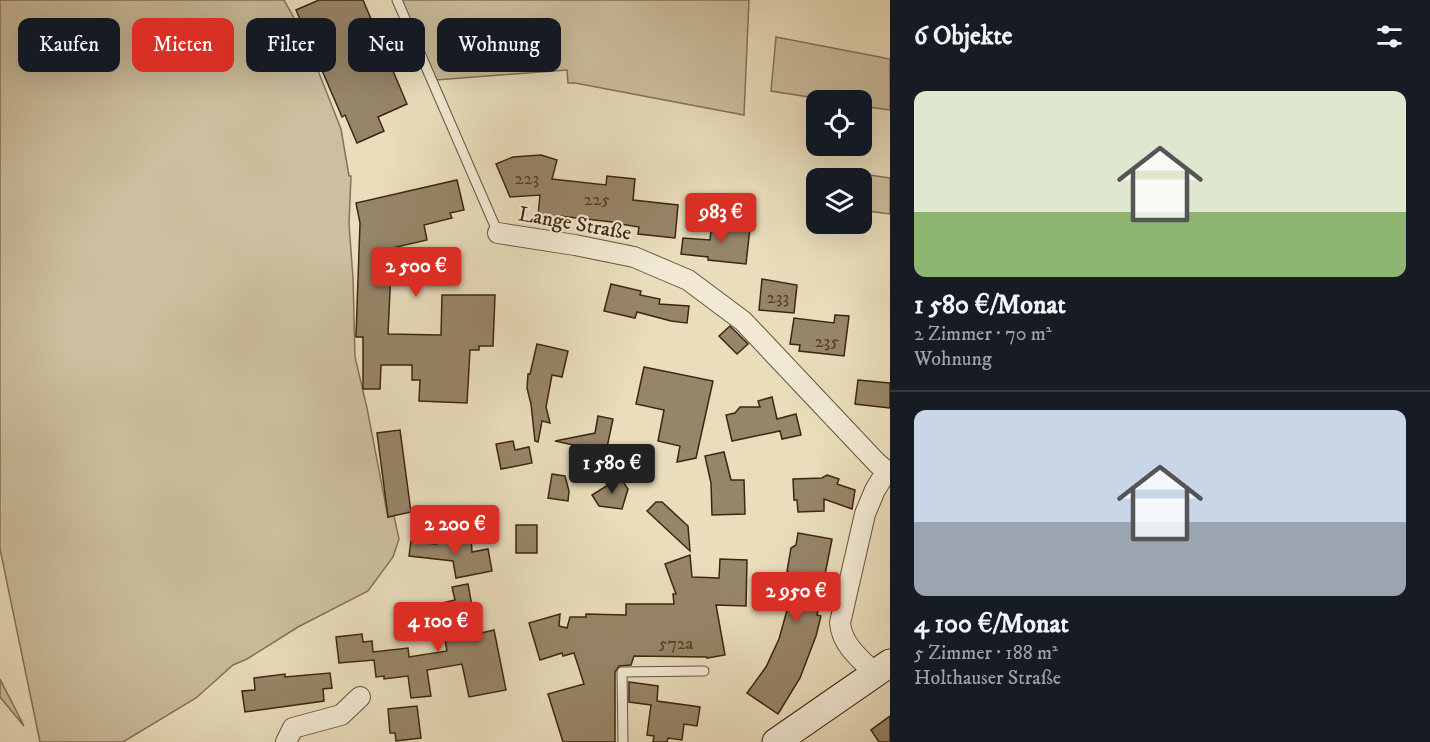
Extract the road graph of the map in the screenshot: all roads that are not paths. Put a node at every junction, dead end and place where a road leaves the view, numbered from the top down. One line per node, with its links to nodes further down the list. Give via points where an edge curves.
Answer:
1 (397, 0): 2 (lane, Lange Straße)
2 (498, 233): 3 (street, Lange Straße, via 634,257 688,280 743,321)
3 (888, 473): 5 (street, Lange Straße, via 875,490 865,514 840,623 847,644)
4 (704, 671): 8 (lane, via 622,672)
5 (883, 672): 9 (main road)
6 (360, 697): 7 (street, via 341,715 293,728)
7 (286, 742)
8 (623, 742)
9 (776, 742)

